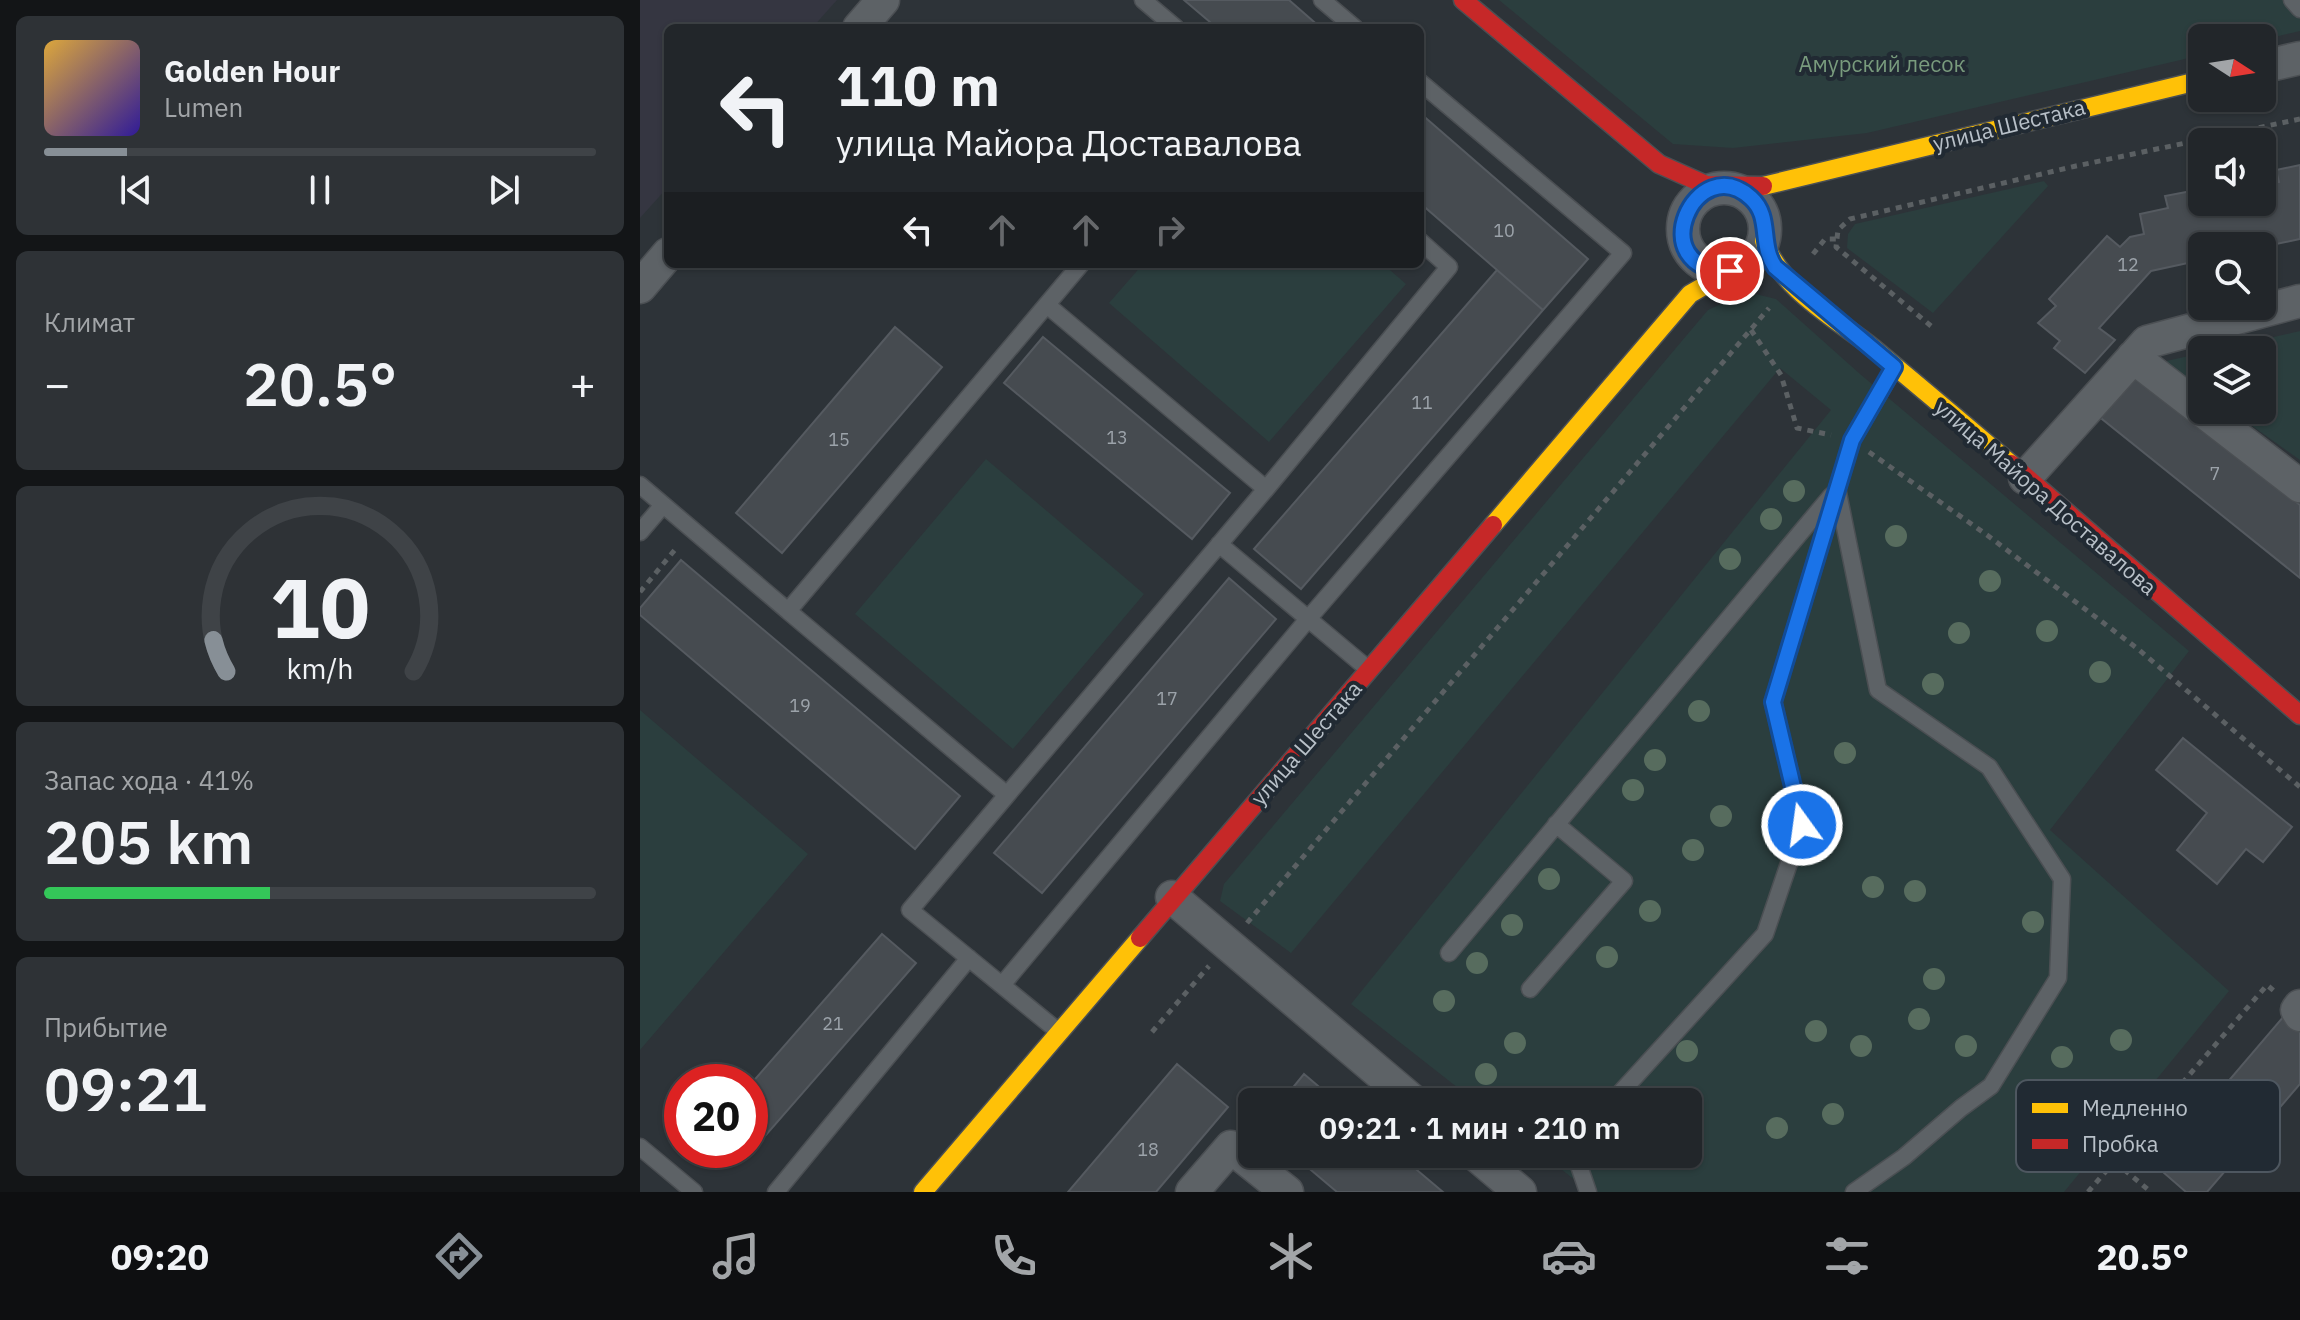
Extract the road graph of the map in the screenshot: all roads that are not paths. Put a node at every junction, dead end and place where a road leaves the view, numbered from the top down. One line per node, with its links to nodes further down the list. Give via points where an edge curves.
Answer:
1 (883, 0): 7 (street)
2 (1143, 0): 8 (lane)
3 (1322, 0): 9 (lane)
4 (1463, 0): 14 (street)
5 (2292, 0): 6 (lane)
6 (2300, 9)
7 (862, 24)
8 (1171, 24)
9 (1350, 24)
10 (2300, 58): 11 (street)
11 (2276, 64)
12 (2188, 83): 15 (street, улица Шестака)
13 (1424, 85): 40 (lane, via 1623,253)
14 (1659, 164): 16 (street, via 1706,185); 17 (street)
15 (1816, 172): 16 (street, улица Шестака, via 1757,187); 18 (street, улица Шестака, via 1774,205)
16 (1725, 187): 17 (street, via 1698,196); 18 (street, via 1751,198 1760,209)
17 (1683, 219): 21 (street, via 1682,234)
18 (1764, 232): 23 (street, via 1753,258); 24 (street, улица Майора Доставалова, via 1770,260)
19 (1424, 245): 35 (lane, via 1449,267)
20 (664, 259): 25 (street)
21 (1694, 259): 23 (street, via 1705,267); 26 (street)
22 (1078, 268): 28 (lane)
23 (1737, 268): 24 (street, улица Майора Доставалова, via 1765,269); 26 (street, улица Шестака)
24 (1790, 282): 30 (street, улица Майора Доставалова)
25 (640, 287)
26 (1690, 294): 41 (street, улица Шестака)
27 (2300, 301): 29 (street, via 2147,342)
28 (1047, 305): 35 (lane); 39 (lane)
29 (2133, 357): 31 (street); 33 (street)
30 (1894, 367): 31 (street, улица Майора Доставалова); 34 (lane, via 1852,440)
31 (2025, 478): 42 (street, улица Майора Доставалова)
32 (640, 485): 36 (lane)
33 (2300, 486)
34 (1837, 488): 44 (lane); 52 (lane, via 1773,702 1802,825 1765,934); 63 (lane, via 1878,690 1989,767 2062,879 2058,978 1991,1086)
35 (1266, 489): 38 (lane)
36 (663, 505): 37 (lane); 39 (lane)
37 (640, 532)
38 (1219, 544): 40 (lane); 43 (lane)
39 (788, 611): 43 (lane)
40 (1308, 619): 41 (lane); 48 (lane)
41 (1369, 670): 45 (street, улица Шестака)
42 (2300, 715)
43 (1007, 795): 47 (lane, via 910,910)
44 (1556, 824): 46 (lane); 49 (lane, via 1624,881)
45 (1172, 897): 50 (street, улица Шестака); 51 (street)
46 (1449, 953)
47 (969, 958): 48 (lane); 57 (lane)
48 (1002, 985): 50 (lane)
49 (1530, 989)
50 (1059, 1032): 58 (street, улица Шестака)
51 (1397, 1088)
52 (1625, 1088)
53 (640, 1147): 56 (lane)
54 (1492, 1168): 61 (street)
55 (1580, 1168): 62 (lane)
56 (694, 1192)
57 (776, 1192)
58 (923, 1192)
59 (1192, 1192): 60 (street, via 1231,1147)
60 (1287, 1192)
61 (1520, 1192)
62 (1588, 1192)
63 (1854, 1192)

